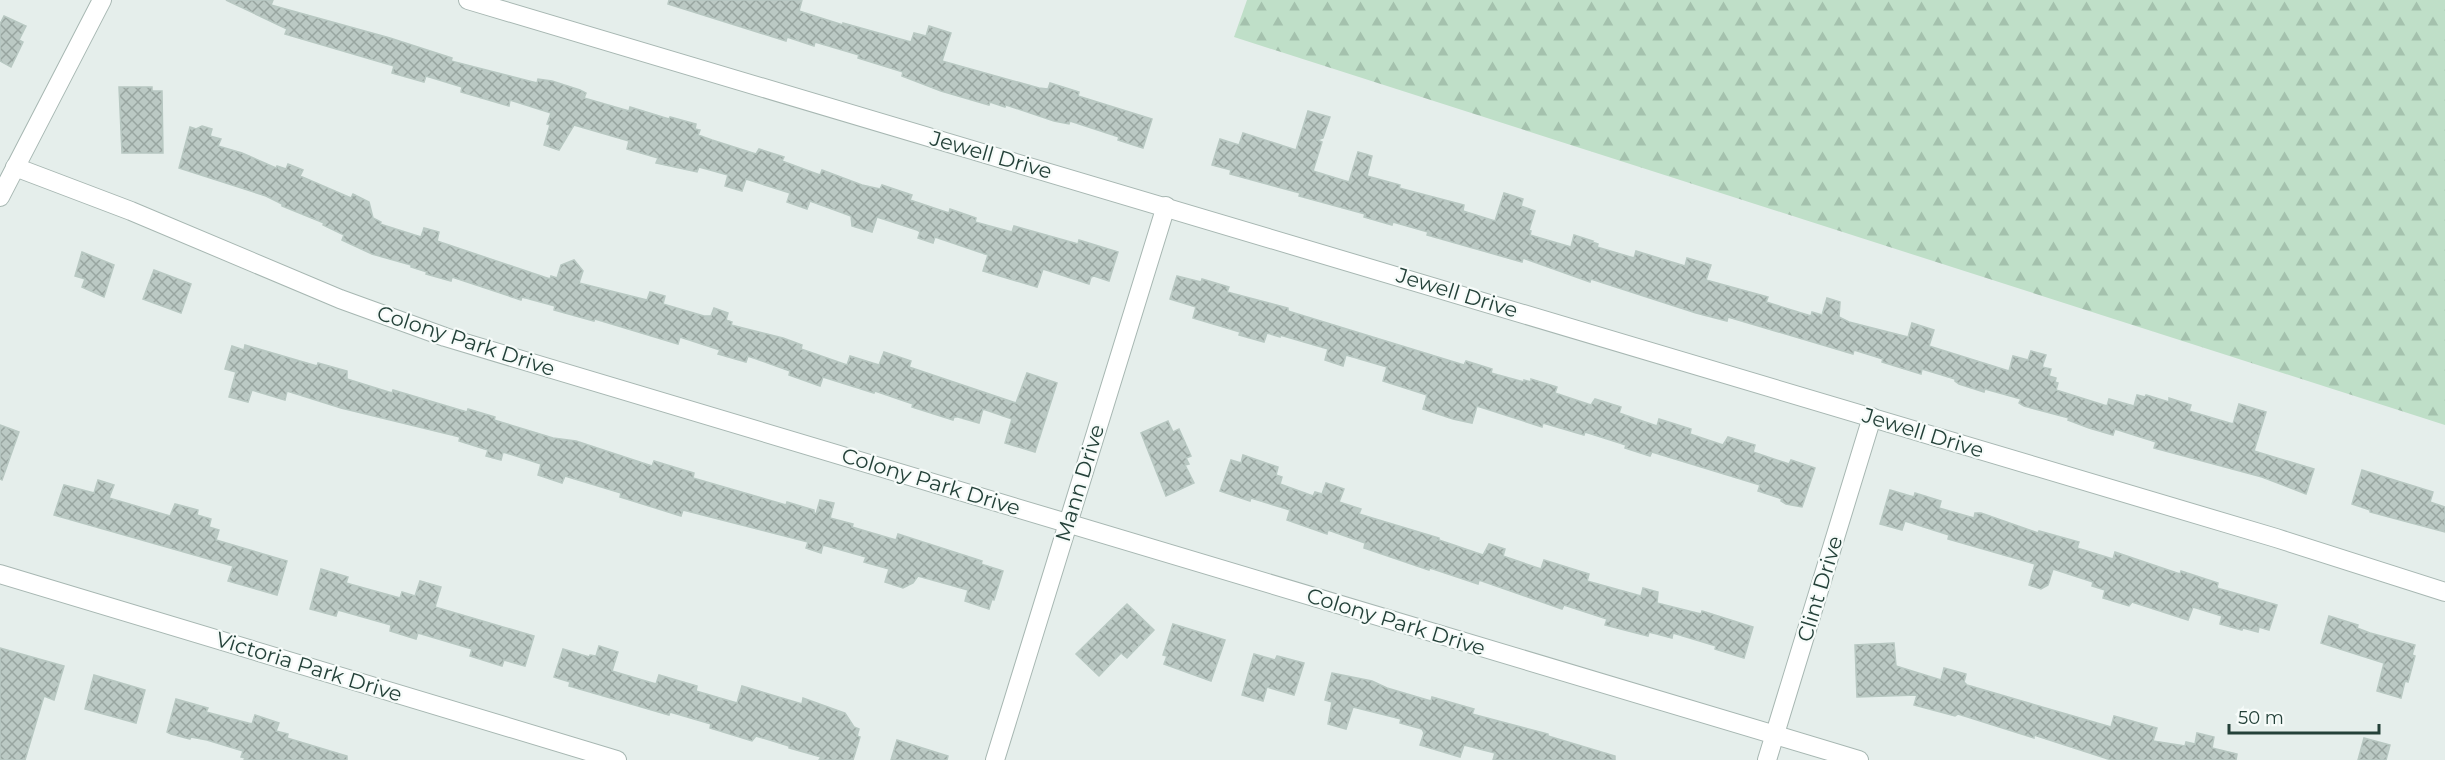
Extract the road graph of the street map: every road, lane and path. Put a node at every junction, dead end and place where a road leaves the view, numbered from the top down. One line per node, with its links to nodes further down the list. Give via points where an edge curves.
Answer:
1 (102, 0): 3 (street)
2 (468, 0): 5 (street, Jewell Drive)
3 (15, 167): 4 (street); 7 (street, Colony Park Drive, via 340,299 445,337)
4 (0, 197)
5 (1166, 206): 6 (street, Jewell Drive); 7 (street, Mann Drive)
6 (1872, 417): 9 (street, Jewell Drive); 10 (street, Clint Drive)
7 (1067, 523): 10 (street, Colony Park Drive); 12 (street, Mann Drive)
8 (0, 574): 11 (street, Victoria Park Drive)
9 (2445, 592)
10 (1775, 735): 13 (street, Clint Drive); 14 (street, Colony Park Drive)
11 (617, 760)
12 (995, 760)
13 (1767, 760)
14 (1859, 760)

